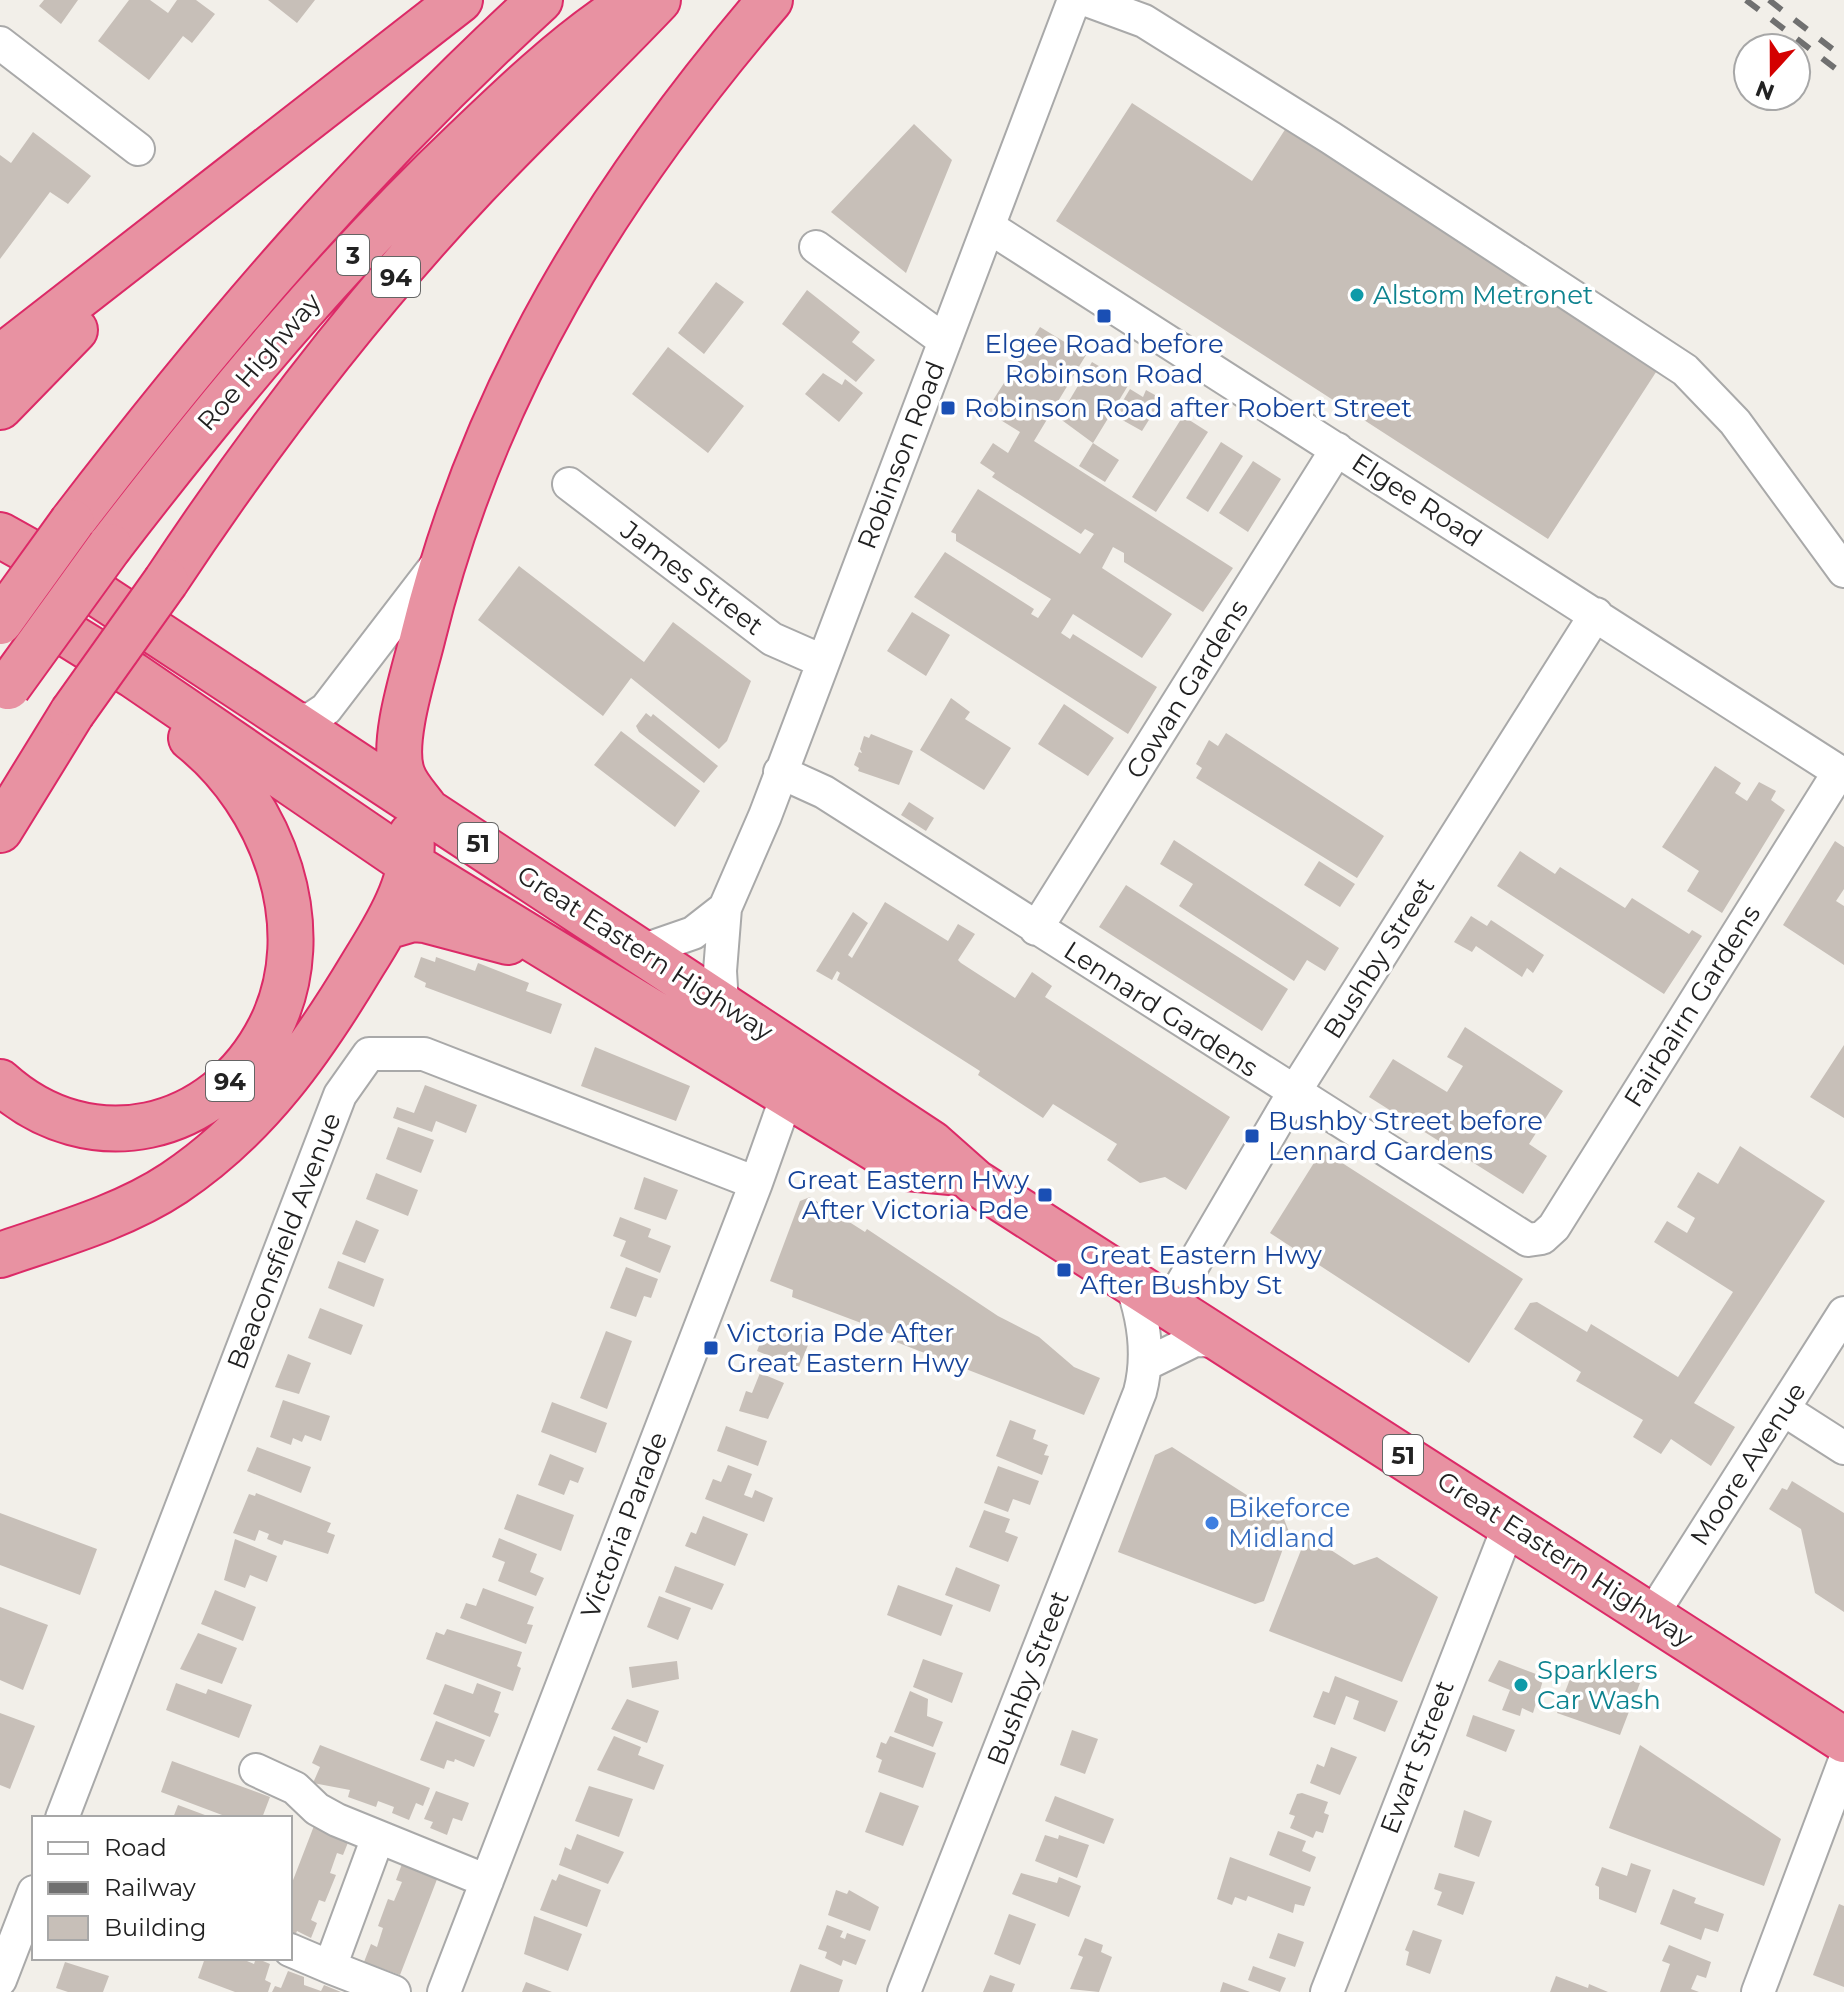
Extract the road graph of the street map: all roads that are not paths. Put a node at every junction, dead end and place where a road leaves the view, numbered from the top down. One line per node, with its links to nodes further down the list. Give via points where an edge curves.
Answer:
1 (460, 0): 9 (highway)
2 (540, 0): 23 (highway, Roe Highway / 3, bridge, via 469,65 293,249 184,376)
3 (632, 0): 26 (highway, Roe Highway / 3, bridge, via 591,28 408,195 218,408)
4 (658, 0): 32 (highway, 94, bridge, via 474,188 347,334 232,482 72,713)
5 (770, 0): 19 (highway, via 664,133 546,313 485,445)
6 (1074, 0): 11 (street, Robinson Road)
7 (1087, 0): 20 (street, via 1144,21 1685,370 1735,422)
8 (3, 52): 10 (street)
9 (275, 141): 14 (highway); 15 (highway, via 56,347)
10 (138, 149)
11 (989, 227): 13 (street, Robinson Road); 16 (street, Elgee Road)
12 (816, 247): 13 (street)
13 (945, 341): 24 (street, Robinson Road)
14 (0, 358)
15 (0, 407)
16 (1337, 449): 22 (street, Elgee Road); 36 (street, Cowan Gardens)
17 (569, 484): 24 (street, James Street, via 772,639)
18 (0, 535): 27 (highway, Great Eastern Highway / 51)
19 (442, 557): 27 (street, via 326,709 311,719); 31 (highway, via 400,750 401,771)
20 (1844, 571)
21 (0, 593): 25 (highway, Great Eastern Highway / 94)
22 (1596, 614): 30 (street, Elgee Road); 42 (street, Bushby Street)
23 (0, 622)
24 (822, 661): 29 (street, Robinson Road)
25 (133, 675): 33 (highway, Great Eastern Highway / 51); 41 (highway, 94, via 229,774 271,844 281,869 288,920 287,964 277,1008 259,1046 221,1090 155,1125 112,1130 68,1122 17,1097)
26 (4, 692)
27 (287, 721): 28 (highway, Great Eastern Highway / 51)
28 (360, 767): 31 (highway, Great Eastern Highway / 51); 33 (highway, via 368,783 402,817 412,837)
29 (780, 772): 34 (street, Robinson Road); 36 (street, Lennard Gardens, via 824,792)
30 (1842, 774): 44 (street, Fairbairn Gardens, via 1554,1227)
31 (426, 808): 37 (highway, Great Eastern Highway / 51)
32 (0, 830)
33 (410, 864): 35 (highway); 38 (highway, Great Eastern Highway / 51)
34 (725, 908): 37 (street, Robinson Road, via 693,933); 39 (street, Robinson Road)
35 (386, 927): 38 (highway, via 413,919 479,932 538,953); 45 (highway, via 306,1057 221,1147 172,1184 89,1224)
36 (1036, 929): 42 (street, Lennard Gardens)
37 (641, 951): 39 (highway, Great Eastern Highway / 51)
38 (619, 993): 40 (highway, Great Eastern Highway / 51)
39 (722, 1004): 40 (highway, Great Eastern Highway / 51)
40 (794, 1075): 43 (street, Victoria Parade); 46 (highway, Great Eastern Highway / 51, via 931,1143 961,1173)
41 (0, 1082)
42 (1293, 1094): 44 (street, Lennard Gardens, via 1514,1234); 47 (street, Bushby Street)
43 (756, 1183): 58 (street, Beaconsfield Avenue, via 424,1054 369,1054 340,1095); 60 (street, Victoria Parade)
44 (1542, 1238)
45 (0, 1255)
46 (1130, 1280): 47 (highway, Great Eastern Highway / 51); 50 (street, Bushby Street, via 1143,1320)
47 (1169, 1306): 49 (highway, Great Eastern Highway / 51)
48 (1844, 1313): 51 (street, Moore Avenue)
49 (1224, 1341): 50 (street, via 1195,1340); 53 (highway, Great Eastern Highway / 51)
50 (1148, 1363): 67 (street, Bushby Street)
51 (1783, 1409): 52 (street); 54 (street, Moore Avenue)
52 (1844, 1448)
53 (1510, 1523): 54 (highway, Great Eastern Highway / 51); 68 (street, Ewart Street)
54 (1652, 1615): 55 (highway, Great Eastern Highway / 51)
55 (1844, 1740)
56 (1844, 1763): 69 (street)
57 (256, 1770): 59 (street, via 295,1788 325,1814)
58 (63, 1816)
59 (378, 1837): 60 (street); 63 (street)
60 (487, 1881): 66 (street, Victoria Parade)
61 (32, 1897): 64 (street)
62 (292, 1951): 63 (street)
63 (330, 1967): 65 (street)
64 (0, 1980)
65 (394, 1992)
66 (444, 1992)
67 (904, 1992)
68 (1327, 1992)
69 (1758, 1992)

